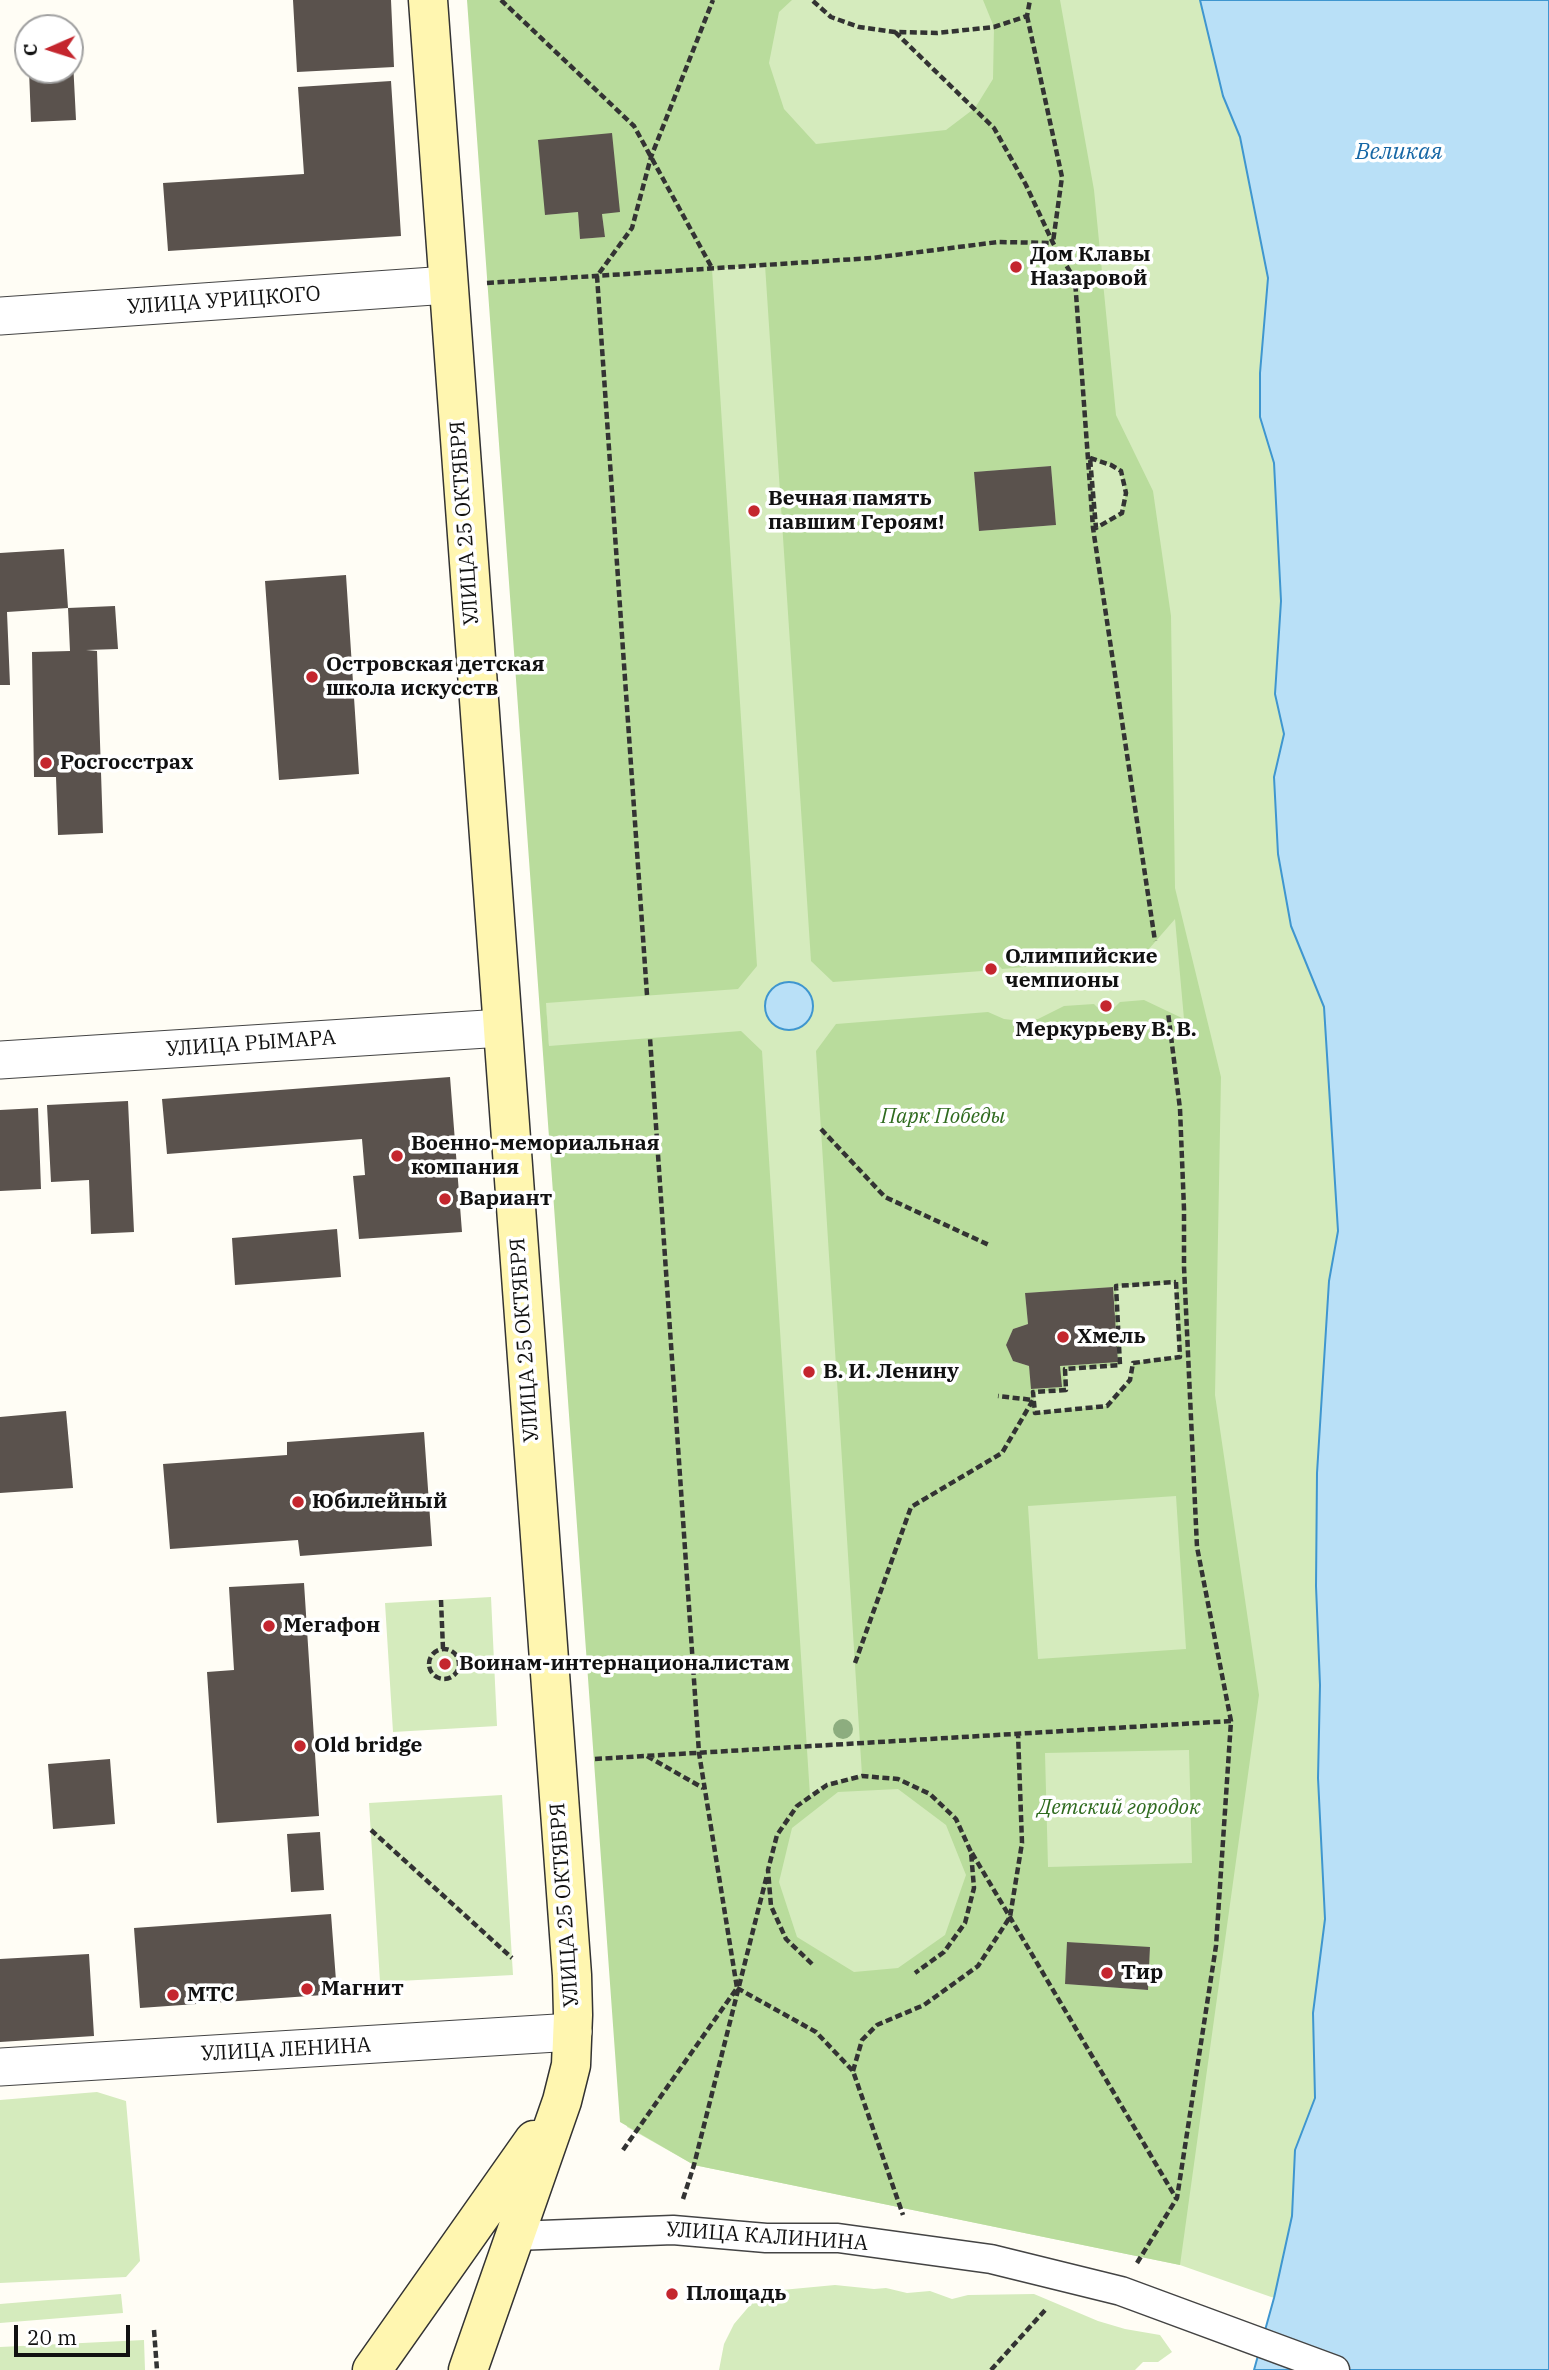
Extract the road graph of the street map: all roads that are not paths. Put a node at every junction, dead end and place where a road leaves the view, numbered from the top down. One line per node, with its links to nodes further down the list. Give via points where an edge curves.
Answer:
1 (428, 0): 2 (main road, УЛИЦА 25 ОКТЯБРЯ)
2 (448, 285): 3 (street, УЛИЦА УРИЦКОГО); 4 (main road, УЛИЦА 25 ОКТЯБРЯ)
3 (0, 316)
4 (502, 1028): 5 (street, УЛИЦА РЫМАРА); 6 (main road, УЛИЦА 25 ОКТЯБРЯ)
5 (0, 1060)
6 (573, 2032): 7 (street, УЛИЦА ЛЕНИНА); 8 (main road, УЛИЦА 25 ОКТЯБРЯ)
7 (0, 2067)
8 (562, 2101): 9 (main road, УЛИЦА 25 ОКТЯБРЯ); 10 (main road)
9 (514, 2236): 11 (main road, УЛИЦА 25 ОКТЯБРЯ); 12 (street, УЛИЦА КАЛИНИНА, via 673,2230 838,2238 991,2259 1121,2291)
10 (372, 2370)
11 (468, 2370)
12 (1335, 2370)

